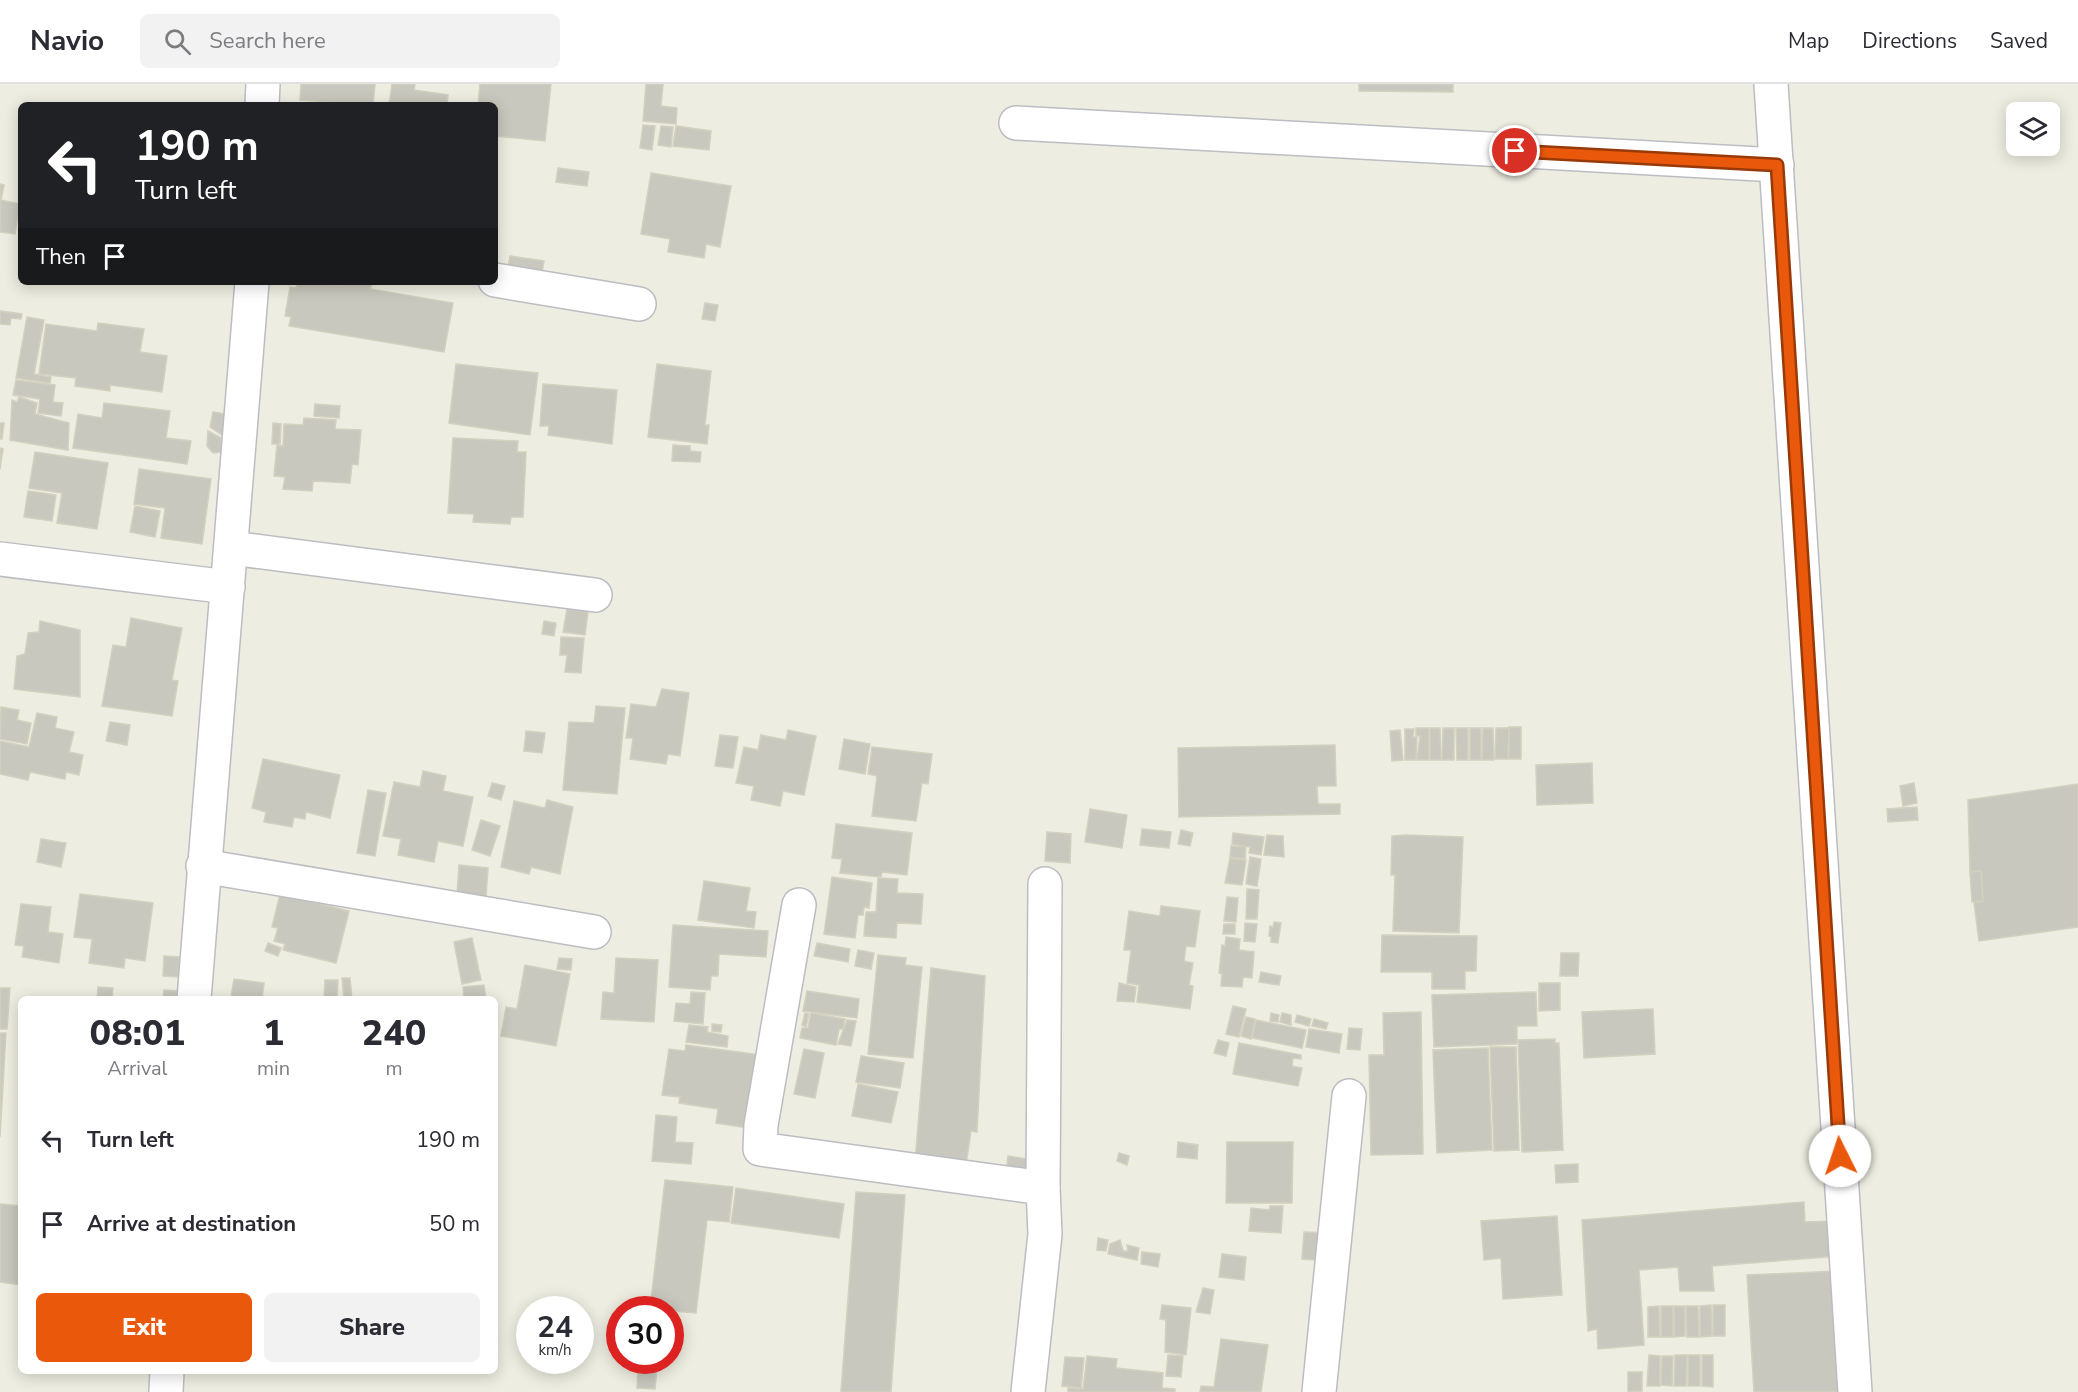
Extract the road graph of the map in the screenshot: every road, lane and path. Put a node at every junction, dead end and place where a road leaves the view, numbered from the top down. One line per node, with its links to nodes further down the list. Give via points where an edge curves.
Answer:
1 (263, 84): 3 (street)
2 (1771, 84): 5 (street)
3 (262, 102)
4 (1016, 123): 5 (street)
5 (1777, 165): 24 (street)
6 (498, 280): 8 (street)
7 (252, 285): 9 (street)
8 (639, 304)
9 (231, 548): 11 (street); 12 (street)
10 (0, 559): 11 (street)
11 (228, 587): 13 (street)
12 (594, 594)
13 (203, 866): 16 (street); 17 (street)
14 (1045, 884): 19 (street)
15 (799, 905): 19 (street, via 760,1149)
16 (594, 932)
17 (194, 996)
18 (1349, 1096): 23 (street)
19 (1043, 1188): 22 (street, via 1045,1234)
20 (167, 1374): 21 (street)
21 (166, 1392)
22 (1028, 1392)
23 (1319, 1392)
24 (1855, 1392)

